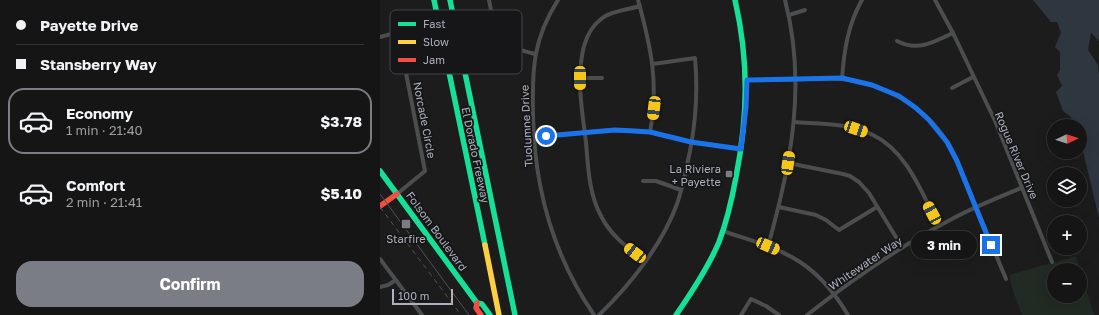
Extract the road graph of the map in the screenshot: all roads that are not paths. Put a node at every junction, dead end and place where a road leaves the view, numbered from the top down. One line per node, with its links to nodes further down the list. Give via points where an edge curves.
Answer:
1 (434, 0): 11 (main road, El Dorado Freeway)
2 (450, 0): 12 (main road, El Dorado Freeway)
3 (489, 0): 13 (street)
4 (557, 0): 21 (street, Tuolumne Drive, via 543,27)
5 (638, 0): 10 (street)
6 (735, 0): 30 (main road, via 744,45)
7 (785, 0): 15 (street)
8 (862, 0): 29 (street, via 849,32)
9 (935, 0): 16 (street, Rogue River Drive)
10 (640, 6): 22 (street); 27 (street, via 610,14 596,24 584,45)
11 (436, 10)
12 (452, 10)
13 (491, 10)
14 (805, 10): 15 (street)
15 (789, 15): 31 (street)
16 (953, 33): 19 (street, via 920,46); 26 (street, Rogue River Drive)
17 (390, 34): 18 (street, Norcade Circle)
18 (380, 37)
19 (897, 41)
20 (522, 51): 21 (street)
21 (535, 54): 36 (street, Tuolumne Drive, via 532,83)
22 (653, 64): 35 (street, via 654,92); 37 (street, via 695,58 697,103)
23 (406, 74): 44 (street, Norcade Circle, via 425,171)
24 (449, 74): 64 (main road, El Dorado Freeway)
25 (465, 74): 65 (main road, El Dorado Freeway)
26 (973, 77): 32 (street); 42 (street, Rogue River Drive, via 996,123)
27 (580, 78): 28 (street); 34 (street)
28 (602, 78)
29 (842, 78): 31 (street); 48 (street, via 872,85 899,96 929,120 947,142)
30 (747, 80): 31 (street); 38 (main road)
31 (795, 80): 33 (street)
32 (952, 88)
33 (794, 122): 39 (street); 49 (street, via 856,129 873,135 891,147 912,174)
34 (584, 132): 35 (street); 36 (street); 54 (street, via 592,188 601,216 617,239)
35 (650, 132): 37 (street)
36 (533, 137): 66 (street, Tuolumne Drive, via 539,184 554,238 574,283)
37 (691, 142): 38 (street); 43 (street)
38 (741, 149): 50 (main road)
39 (788, 163): 46 (street); 47 (street, via 850,176 869,193)
40 (380, 170): 44 (main road, Folsom Boulevard)
41 (643, 181): 43 (street, via 656,181)
42 (1021, 188): 48 (street, Whitewater Way); 55 (street, Rogue River Drive)
43 (682, 190): 54 (street, via 666,230)
44 (397, 194): 45 (main road); 60 (main road, Folsom Boulevard)
45 (380, 206)
46 (779, 207): 47 (street, via 816,215 840,230); 51 (street)
47 (877, 207): 52 (street)
48 (976, 208): 49 (street, Whitewater Way); 56 (street)
49 (939, 226): 52 (street, Whitewater Way)
50 (723, 231): 51 (street); 68 (main road, via 693,292)
51 (768, 246): 59 (street, via 801,263)
52 (902, 248): 59 (street, Whitewater Way)
53 (380, 258): 57 (street)
54 (645, 261): 67 (street, via 619,295)
55 (1052, 262)
56 (1006, 279)
57 (396, 280): 58 (street); 61 (street)
58 (380, 287)
59 (833, 294): 71 (street, Whitewater Way); 72 (street)
60 (476, 303): 62 (main road, Folsom Boulevard); 63 (main road, Folsom Boulevard, via 482,304)
61 (422, 315)
62 (481, 315)
63 (490, 315)
64 (500, 315)
65 (515, 315)
66 (594, 315)
67 (599, 315)
68 (676, 315)
69 (741, 315): 70 (street, via 750,299)
70 (779, 315)
71 (807, 315)
72 (848, 315)

